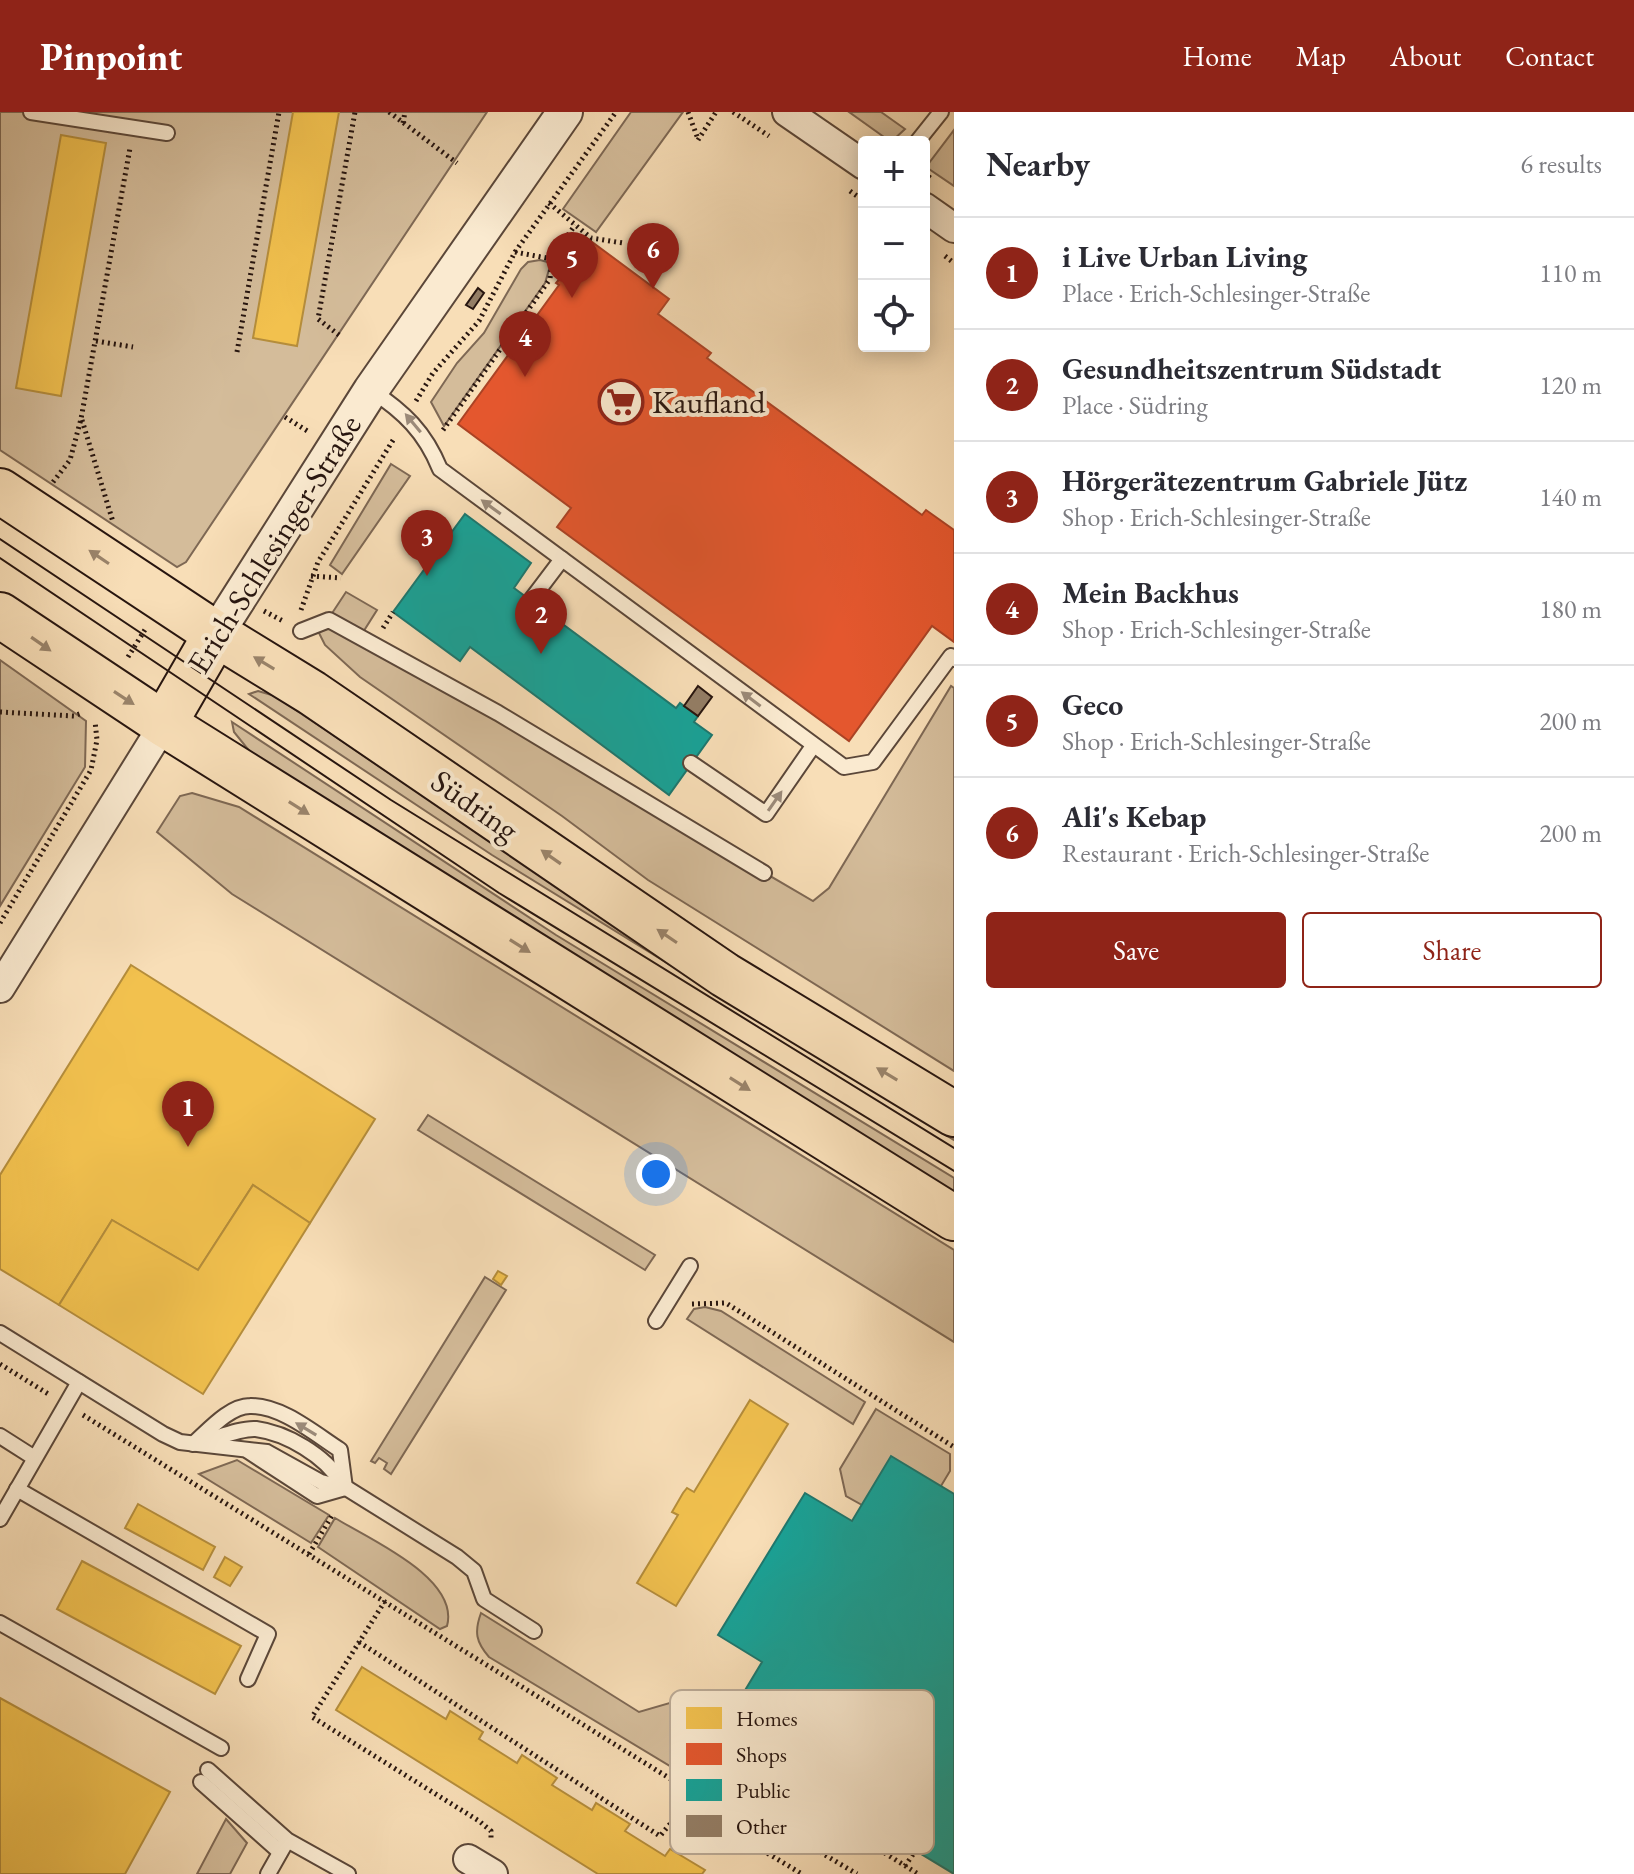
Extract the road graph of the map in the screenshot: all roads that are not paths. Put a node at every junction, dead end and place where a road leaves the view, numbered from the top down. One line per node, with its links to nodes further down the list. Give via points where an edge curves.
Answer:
1 (31, 112): 6 (lane)
2 (133, 112): 6 (lane)
3 (565, 112): 12 (street, Erich-Schlesinger-Straße)
4 (787, 112): 9 (street)
5 (941, 112): 8 (lane)
6 (133, 129): 7 (lane)
7 (167, 133)
8 (922, 136)
9 (858, 161)
10 (925, 208): 11 (street)
11 (954, 228)
12 (371, 390): 14 (lane, one-way to 12, via 440,469 430,444 407,414); 18 (street, Erich-Schlesinger-Straße)
13 (0, 491): 18 (main road, Südring, one-way to 13)
14 (562, 559): 15 (lane); 21 (lane, one-way to 14)
15 (531, 600)
16 (0, 615): 20 (main road, one-way to 20)
17 (301, 631): 23 (lane, via 329,620 498,713)
18 (216, 634): 20 (main road, Erich-Schlesinger-Straße); 25 (main road, Südring, one-way to 18, via 725,975 312,693)
19 (954, 659): 21 (lane, via 951,656 873,762 844,767)
20 (164, 724): 24 (street, Erich-Schlesinger-Straße); 26 (main road, one-way to 26)
21 (813, 746): 22 (lane, one-way to 21, via 766,814)
22 (691, 763)
23 (764, 873)
24 (0, 988)
25 (954, 1114)
26 (954, 1218)
27 (690, 1266): 28 (lane)
28 (656, 1321)
29 (0, 1333): 30 (lane)
30 (79, 1382): 32 (lane, via 163,1434); 34 (lane)
31 (0, 1436): 34 (lane)
32 (193, 1444): 33 (lane, one-way to 32, via 285,1417 249,1406 221,1419); 35 (lane, via 254,1429 288,1439); 37 (lane, via 281,1458)
33 (341, 1448): 35 (lane); 38 (lane)
34 (33, 1457): 36 (lane)
35 (331, 1465): 37 (lane); 38 (lane)
36 (17, 1489): 39 (lane); 42 (lane, via 268,1634)
37 (319, 1489): 38 (lane)
38 (346, 1489): 41 (lane, via 457,1557 474,1571 484,1599)
39 (0, 1519)
40 (0, 1623): 43 (lane)
41 (534, 1631)
42 (248, 1679)
43 (221, 1748)
44 (205, 1776): 45 (lane)
45 (284, 1846): 46 (lane); 47 (lane)
46 (268, 1874)
47 (348, 1874)

